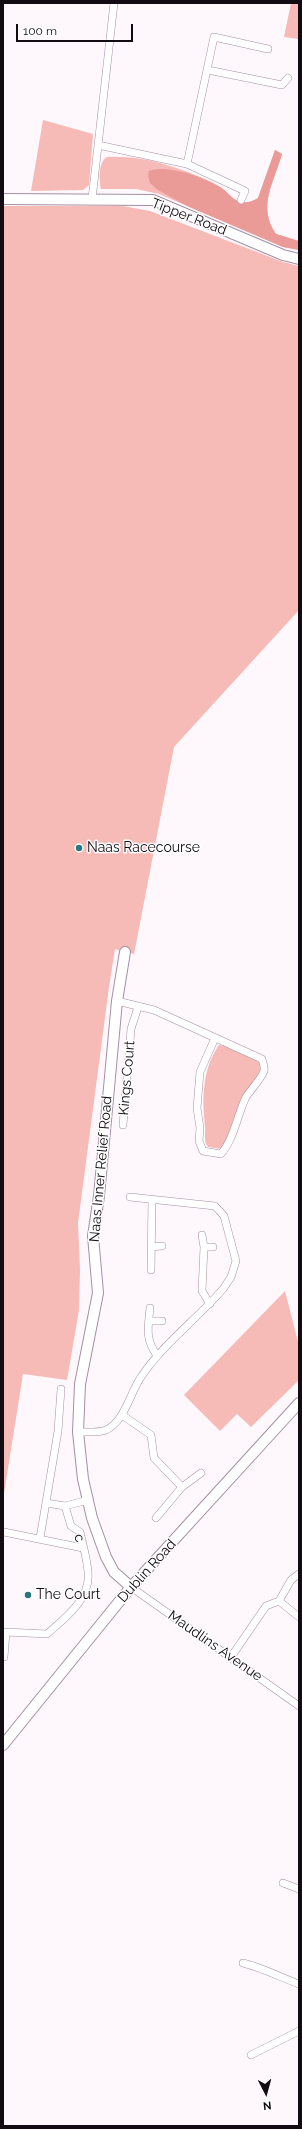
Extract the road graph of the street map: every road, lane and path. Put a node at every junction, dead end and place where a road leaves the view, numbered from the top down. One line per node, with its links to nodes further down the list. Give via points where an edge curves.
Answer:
1 (114, 3): 5 (street)
2 (268, 49): 3 (street, via 214,37)
3 (208, 70): 4 (street, via 282,85); 6 (street)
4 (288, 78)
5 (98, 145): 6 (street); 8 (street)
6 (187, 164): 9 (street, via 245,191)
7 (3, 199): 8 (street, Tipper Road)
8 (92, 200): 10 (street, Tipper Road, via 153,200 283,255)
9 (242, 200)
10 (299, 259)
11 (125, 952): 12 (street, Naas Inner Relief Road)
12 (117, 1001): 13 (street); 34 (street, Naas Inner Relief Road, via 93,1236 98,1293 80,1384)
13 (138, 1007): 14 (street, via 154,1010); 15 (street, Kings Court, via 131,1029)
14 (215, 1038): 14 (street, via 262,1059 264,1066 264,1072 246,1097 233,1127 229,1145 221,1154 202,1151 197,1108 200,1072)
15 (123, 1125)
16 (130, 1198): 17 (street)
17 (152, 1200): 20 (street); 24 (street, via 215,1206 224,1216 236,1261 231,1277)
18 (202, 1236): 21 (street)
19 (162, 1246): 20 (street)
20 (151, 1247): 23 (street)
21 (204, 1247): 22 (street); 24 (street, via 202,1291)
22 (213, 1247)
23 (151, 1270)
24 (210, 1304): 28 (street)
25 (150, 1308): 26 (street)
26 (149, 1320): 27 (street); 28 (street, via 147,1334)
27 (162, 1321)
28 (157, 1356): 33 (street, via 140,1377)
29 (61, 1389): 31 (street)
30 (52, 1398): 31 (street)
31 (60, 1399): 38 (street, via 58,1431)
32 (299, 1403): 45 (street, Dublin Road)
33 (122, 1415): 34 (street, via 105,1430); 36 (street, via 152,1434 154,1458)
34 (78, 1432): 37 (street, Naas Inner Relief Road)
35 (201, 1473): 36 (street)
36 (182, 1487): 40 (street)
37 (88, 1500): 39 (street); 45 (street, Naas Inner Relief Road, via 106,1557 114,1572)
38 (46, 1503): 39 (street); 42 (street)
39 (65, 1506): 43 (street, c, via 71,1526 80,1532)
40 (156, 1518)
41 (4, 1532): 42 (street)
42 (40, 1538): 43 (street)
43 (83, 1548): 48 (street, c, via 89,1573 86,1591 74,1609 47,1634 6,1632)
44 (299, 1574): 46 (street, via 291,1580)
45 (131, 1588): 49 (street, Maudlins Avenue); 51 (street, Dublin Road)
46 (279, 1601): 47 (street); 49 (street, via 266,1606)
47 (299, 1617)
48 (4, 1657)
49 (231, 1657): 50 (street, Maudlins Avenue)
50 (299, 1706)
51 (3, 1745)
52 (282, 1883): 53 (street)
53 (299, 1889)
54 (243, 1963): 55 (street)
55 (299, 1984)
56 (299, 2031): 57 (street)
57 (251, 2055)

